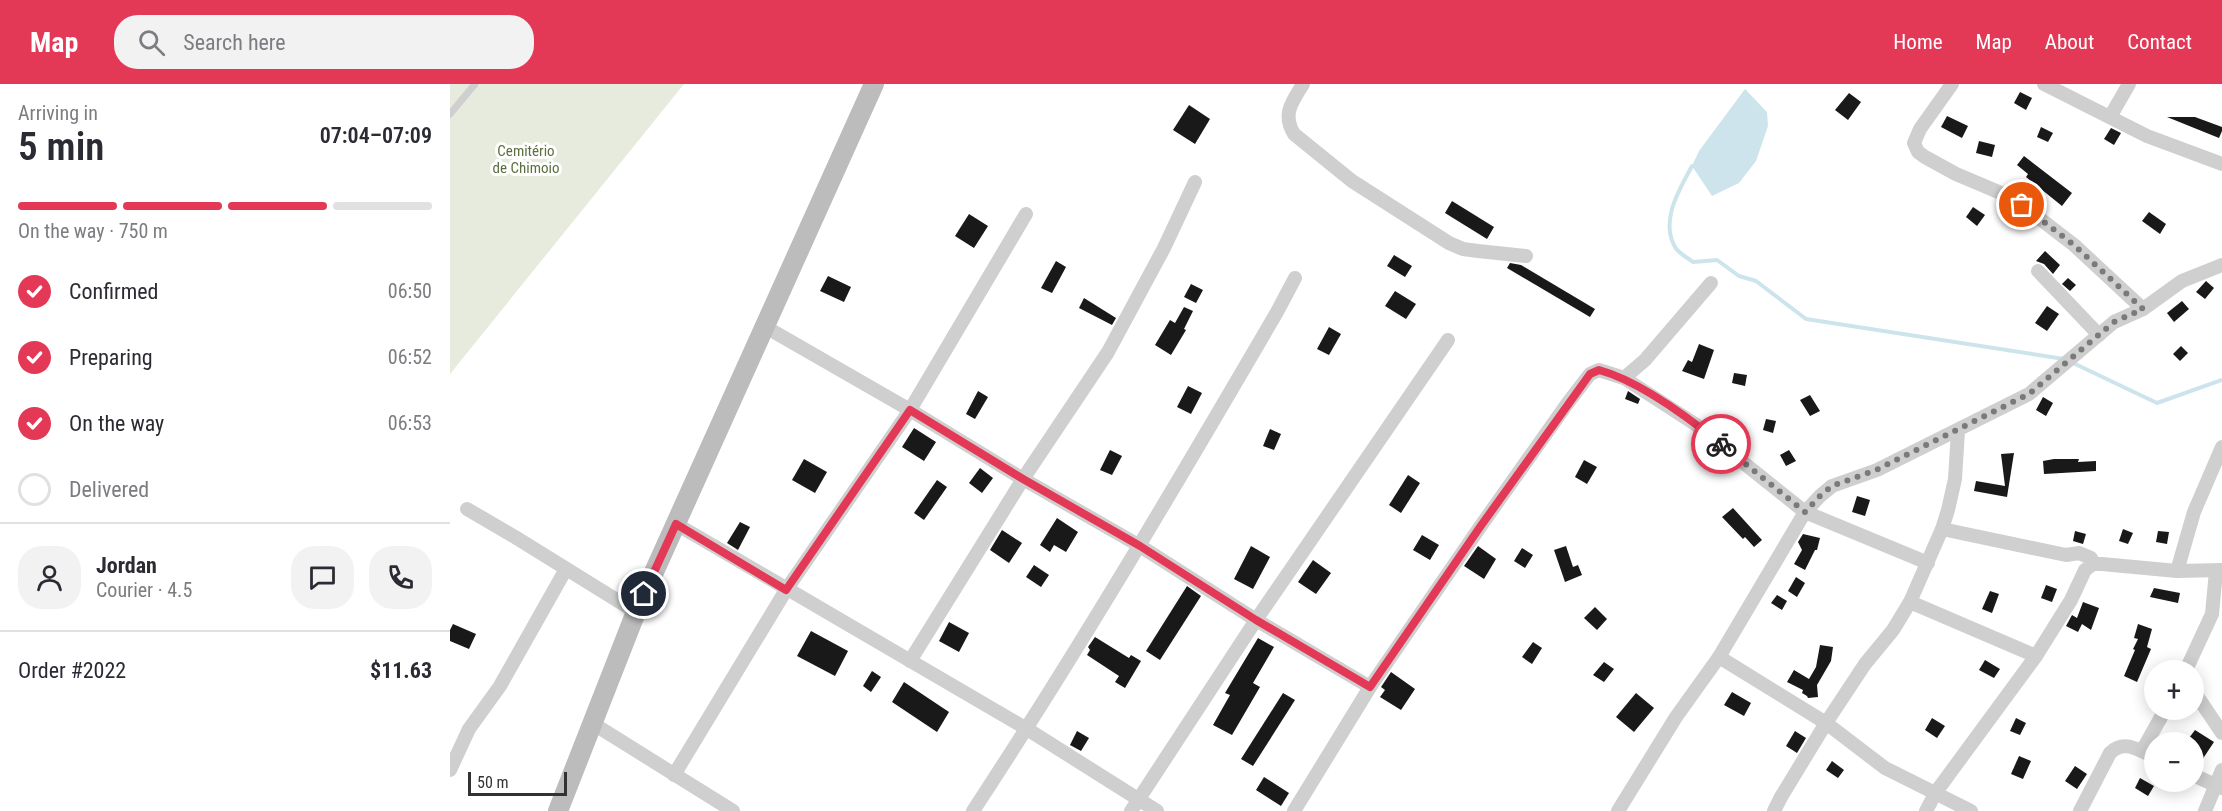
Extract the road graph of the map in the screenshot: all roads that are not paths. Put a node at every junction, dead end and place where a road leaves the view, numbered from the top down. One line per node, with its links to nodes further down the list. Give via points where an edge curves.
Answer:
1 (475, 84): 7 (lane)
2 (874, 84): 18 (street)
3 (1303, 84): 12 (street, via 1289,110 1289,125 1294,134 1352,182 1463,249)
4 (1952, 84): 17 (street, via 1920,129 1914,143 1918,152 2022,205 2074,245)
5 (2044, 84): 8 (street)
6 (2130, 84): 8 (street)
7 (450, 114)
8 (2110, 117): 9 (street, via 2147,136)
9 (2222, 164)
10 (1195, 182): 25 (street, via 1108,352)
11 (1026, 214): 22 (street)
12 (1526, 256)
13 (2222, 265): 17 (street, via 2182,281)
14 (2038, 271): 19 (street)
15 (1295, 278): 30 (street)
16 (1711, 283): 21 (street, via 1645,360)
17 (2143, 309): 19 (street, via 2114,322)
18 (764, 326): 22 (street); 28 (street)
19 (2098, 335): 23 (street, via 2029,394)
20 (1448, 340): 39 (street)
21 (1624, 378): 27 (street, via 1701,429); 44 (street, via 1599,370 1590,374)
22 (910, 410): 25 (street); 36 (street)
23 (1958, 431): 27 (street, via 1832,486); 29 (street, via 1955,479)
24 (2222, 447): 35 (street, via 2194,512)
25 (1023, 479): 30 (street); 43 (street)
26 (467, 510): 33 (street)
27 (1805, 512): 31 (street); 41 (street)
28 (676, 524): 36 (street); 38 (street)
29 (1942, 529): 31 (street); 32 (street, via 2066,555 2079,553 2091,558)
30 (1140, 546): 39 (street); 48 (street)
31 (1928, 563): 37 (street)
32 (2093, 564): 35 (street); 40 (street, via 2085,570)
33 (566, 569): 38 (street); 51 (street, via 500,686 469,729)
34 (2219, 570): 35 (street); 42 (street, via 2212,615)
35 (2176, 571)
36 (786, 590): 43 (street); 53 (street)
37 (1910, 602): 40 (street); 47 (street)
38 (636, 612): 46 (street)
39 (1256, 620): 44 (street); 57 (street)
40 (2036, 656): 56 (street)
41 (1719, 657): 47 (street); 63 (street, via 1676,717)
42 (2191, 660)
43 (910, 661): 48 (street)
44 (1370, 687): 62 (street)
45 (2204, 706): 49 (street)
46 (592, 723): 53 (street); 58 (street)
47 (1826, 723): 56 (street, via 1885,768); 64 (street)
48 (1027, 729): 57 (street); 60 (street)
49 (2222, 733)
50 (2144, 752): 67 (street, via 2126,745 2116,747)
51 (450, 770)
52 (2222, 770): 55 (street)
53 (674, 775): 59 (street)
54 (2204, 780): 55 (street)
55 (2219, 786): 68 (street)
56 (1936, 792): 65 (street); 66 (street)
57 (1135, 805): 61 (street)
58 (557, 809)
59 (733, 811)
60 (973, 811)
61 (1157, 811)
62 (1294, 811)
63 (1618, 811)
64 (1774, 811)
65 (1926, 811)
66 (1971, 811)
67 (2080, 811)
68 (2205, 811)

